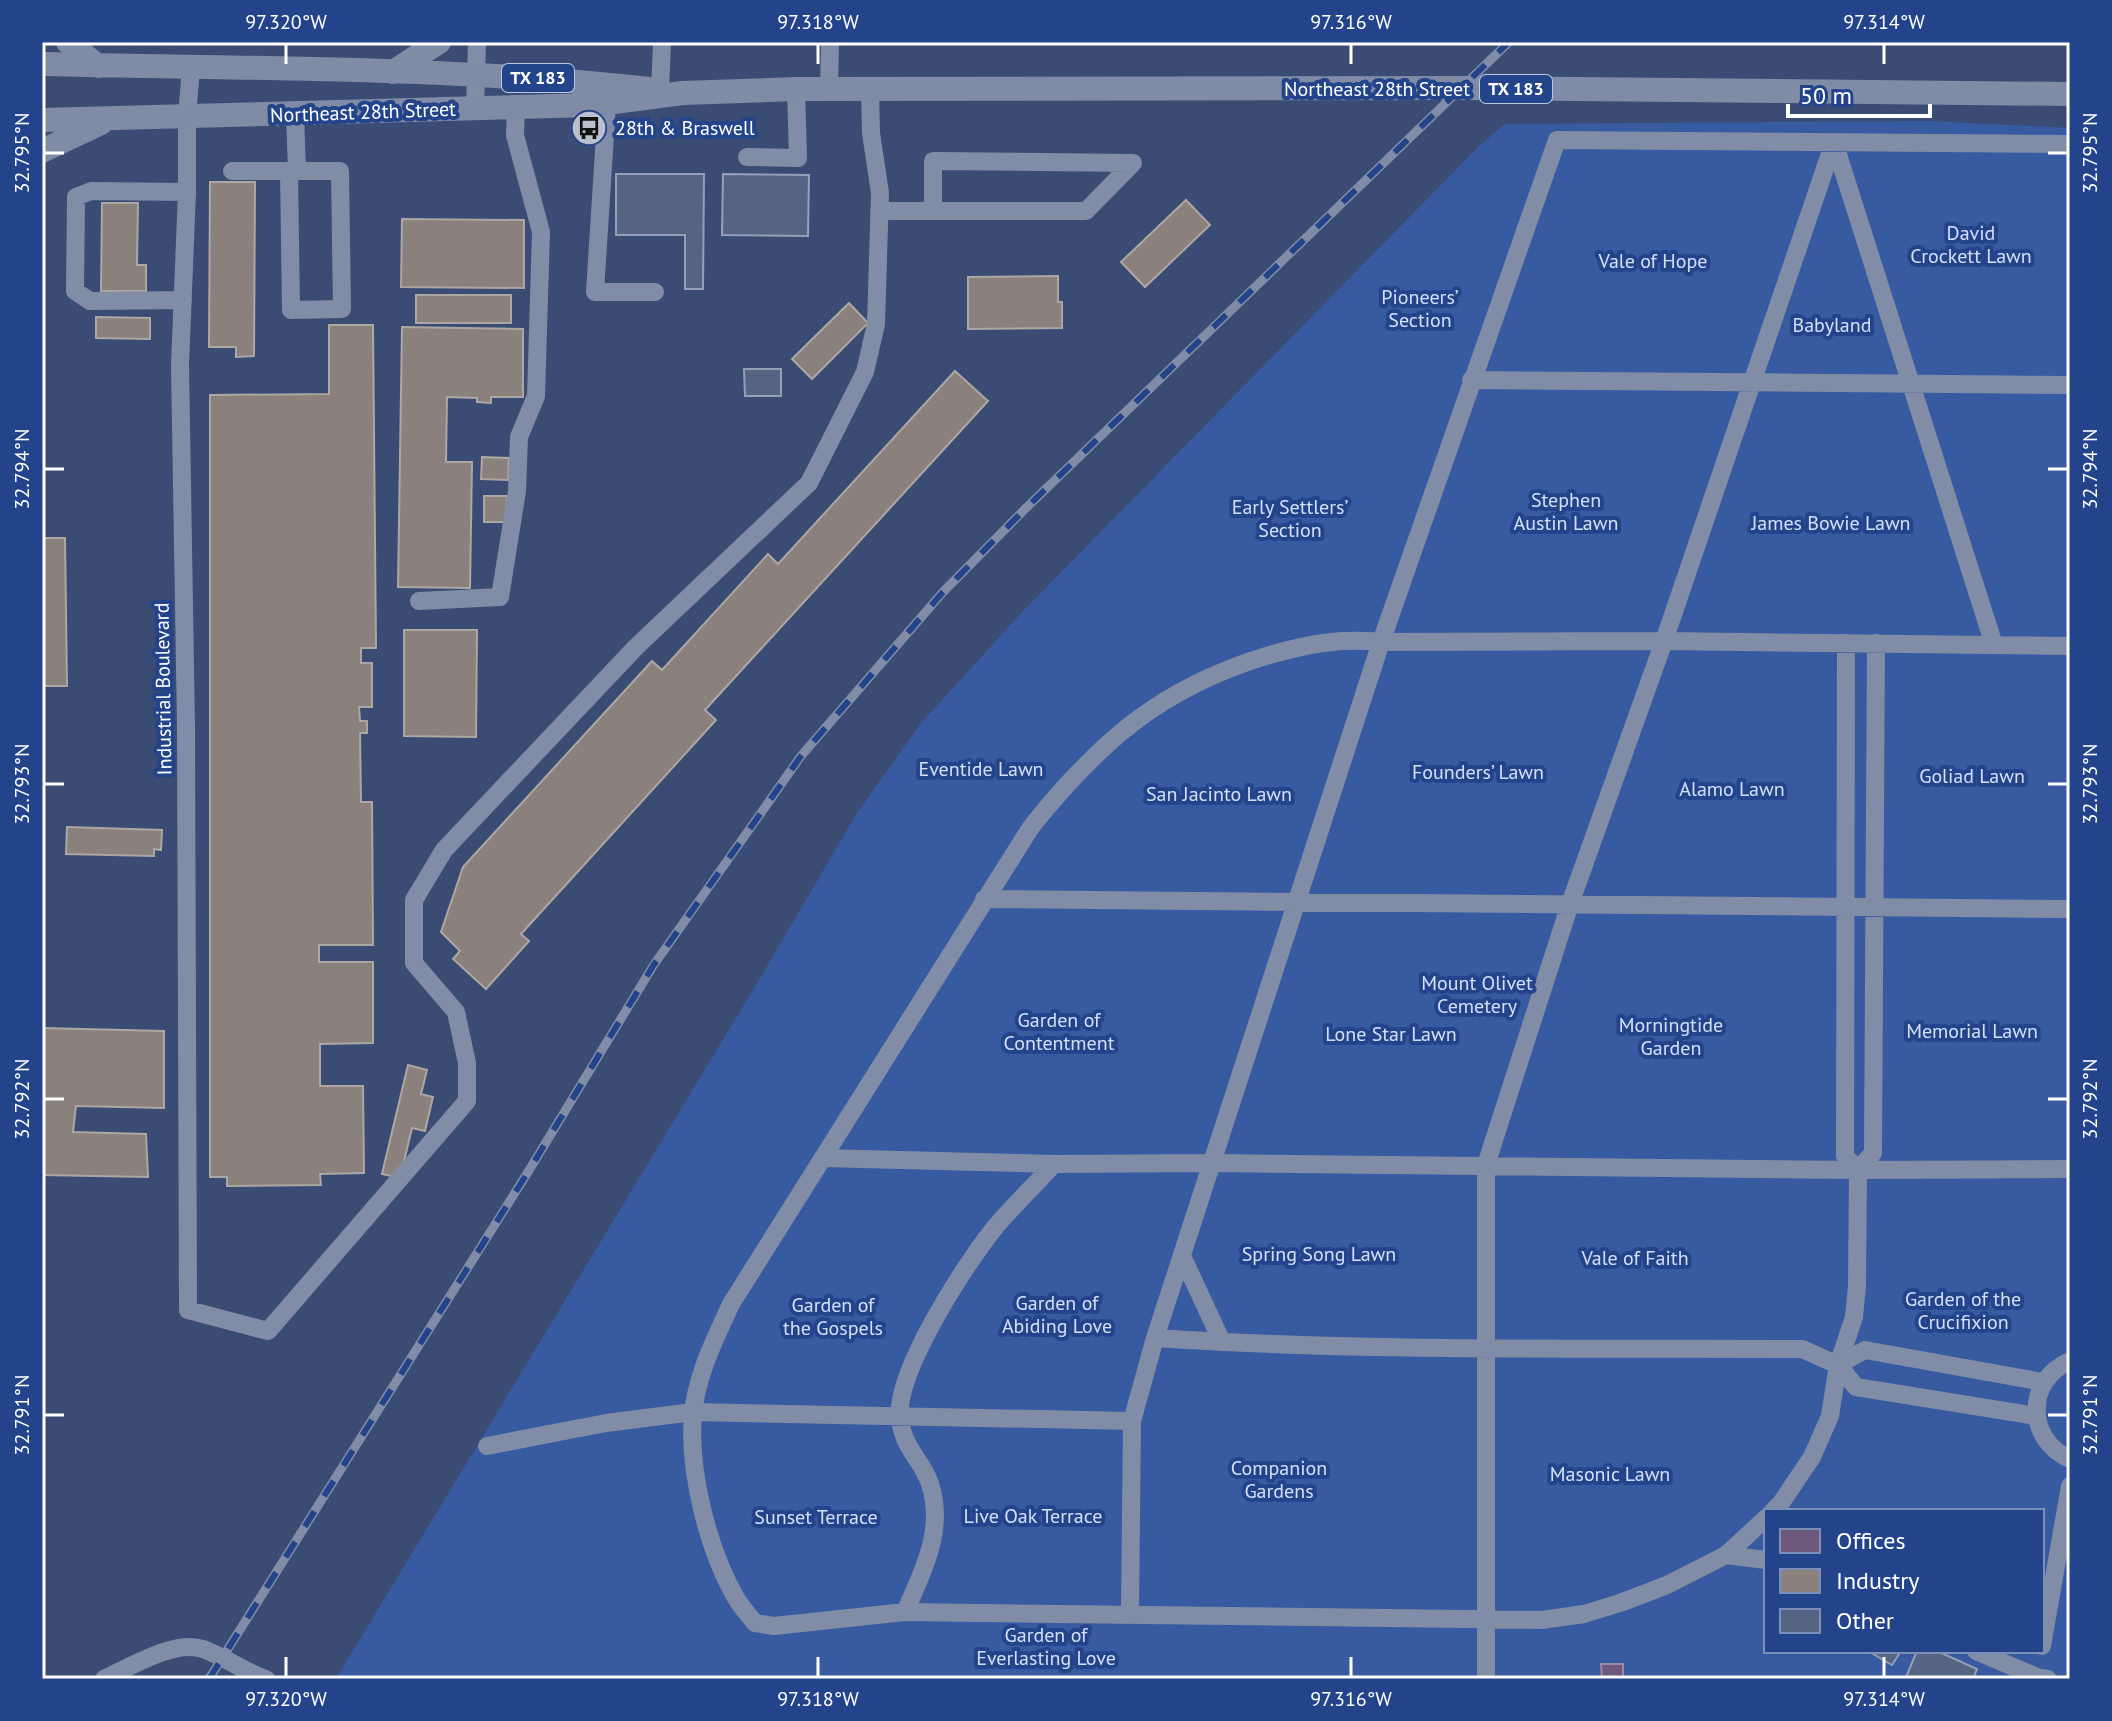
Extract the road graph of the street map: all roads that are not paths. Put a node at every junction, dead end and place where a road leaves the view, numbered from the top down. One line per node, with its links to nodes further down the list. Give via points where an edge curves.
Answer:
1 (68, 42): 7 (main road)
2 (439, 42): 9 (main road)
3 (477, 42): 10 (street)
4 (662, 42): 14 (street)
5 (830, 42): 13 (street)
6 (42, 64): 7 (main road, Northeast 28th Street / TX 183)
7 (98, 66): 8 (main road, Northeast 28th Street / TX 183)
8 (191, 68): 9 (main road, Northeast 28th Street / TX 183); 20 (street, Industrial Boulevard)
9 (393, 72): 10 (main road, Northeast 28th Street / TX 183)
10 (477, 76): 14 (main road, Northeast 28th Street / TX 183); 18 (street)
11 (796, 89): 13 (main road, Northeast 28th Street / TX 183); 14 (main road, Northeast 28th Street / TX 183); 26 (street, via 798,158)
12 (870, 89): 13 (main road, Northeast 28th Street / TX 183); 15 (main road, Northeast 28th Street / TX 183); 30 (street)
13 (829, 90)
14 (672, 92): 16 (main road, Northeast 28th Street / TX 183)
15 (2070, 94)
16 (607, 104): 17 (main road, Northeast 28th Street / TX 183); 32 (street, via 595,292)
17 (516, 107): 18 (main road, Northeast 28th Street / TX 183); 38 (street, via 515,135 541,232 536,396 519,437 517,491 500,597)
18 (475, 109): 19 (main road, Northeast 28th Street / TX 183)
19 (295, 114): 20 (main road, Northeast 28th Street / TX 183); 28 (street)
20 (187, 116): 21 (main road, Northeast 28th Street / TX 183); 29 (street, Industrial Boulevard)
21 (110, 119): 22 (main road, Northeast 28th Street / TX 183); 25 (main road)
22 (42, 120)
23 (1834, 142): 24 (street); 34 (street, via 1557,140); 35 (street); 36 (street)
24 (2070, 144)
25 (42, 151)
26 (747, 157)
27 (232, 171): 28 (street)
28 (293, 171): 28 (street, via 291,310 342,309 340,171)
29 (187, 192): 33 (street, Industrial Boulevard); 33 (street, via 91,191 76,197 75,291 90,301)
30 (879, 211): 31 (street); 33 (street, Industrial Boulevard, via 876,324 865,372 809,483 625,658 444,850 414,900 414,963 456,1012 467,1063 467,1101 268,1331 188,1310)
31 (933, 211): 31 (street, via 1086,211 1133,163 933,161)
32 (655, 292)
33 (183, 300)
34 (1471, 380): 35 (street); 40 (street)
35 (1751, 383): 36 (street); 39 (street)
36 (1912, 385): 37 (street); 43 (street)
37 (2070, 385)
38 (419, 601)
39 (1664, 641): 40 (street); 41 (street); 47 (street)
40 (1381, 642): 45 (street, via 1348,639 1307,645 1242,663 1185,687 1127,726 1071,777); 46 (street)
41 (1846, 643): 42 (street); 48 (street)
42 (1876, 643): 43 (street); 49 (street)
43 (1994, 645): 44 (street)
44 (2070, 646)
45 (984, 899): 46 (street); 51 (street)
46 (1296, 902): 47 (street); 52 (street)
47 (1570, 904): 48 (street); 54 (street)
48 (1846, 907): 49 (street); 56 (street, via 1845,1156)
49 (1874, 907): 50 (street); 56 (street, via 1873,1153)
50 (2070, 909)
51 (823, 1158): 53 (street); 64 (street, via 731,1304 707,1358)
52 (1212, 1163): 53 (street); 54 (street); 57 (street)
53 (1054, 1164): 65 (street, via 996,1227 944,1301 902,1392)
54 (1486, 1165): 56 (street); 60 (street)
55 (2070, 1169): 56 (street)
56 (1858, 1170): 62 (street, via 1854,1317)
57 (1183, 1258): 58 (street); 59 (street)
58 (1155, 1338): 59 (street); 67 (street)
59 (1222, 1342): 60 (street)
60 (1486, 1347): 62 (street, via 1802,1349); 77 (street)
61 (2070, 1361): 63 (street)
62 (1838, 1365): 63 (street, via 1865,1350); 66 (street, via 1856,1387); 71 (street, via 1830,1416)
63 (2043, 1382): 66 (street)
64 (693, 1412): 65 (street); 68 (street); 75 (street, via 692,1457 716,1552 736,1599 755,1623 774,1626)
65 (899, 1416): 67 (street); 75 (street, via 905,1443 930,1483 936,1519 930,1558)
66 (2036, 1416): 69 (street, via 2048,1445)
67 (1132, 1421): 76 (street)
68 (487, 1446)
69 (2070, 1459)
70 (2070, 1486): 78 (street)
71 (1780, 1508)
72 (1764, 1520): 73 (street)
73 (1726, 1555): 74 (street); 77 (street, via 1667,1585 1584,1614)
74 (1764, 1560)
75 (905, 1612): 76 (street)
76 (1130, 1614): 77 (street)
77 (1484, 1619): 84 (street)
78 (2044, 1636)
79 (1981, 1653): 81 (street)
80 (2042, 1653): 81 (street)
81 (2042, 1678)
82 (104, 1679): 83 (street, via 182,1646 202,1649)
83 (266, 1679)
84 (1486, 1679)

